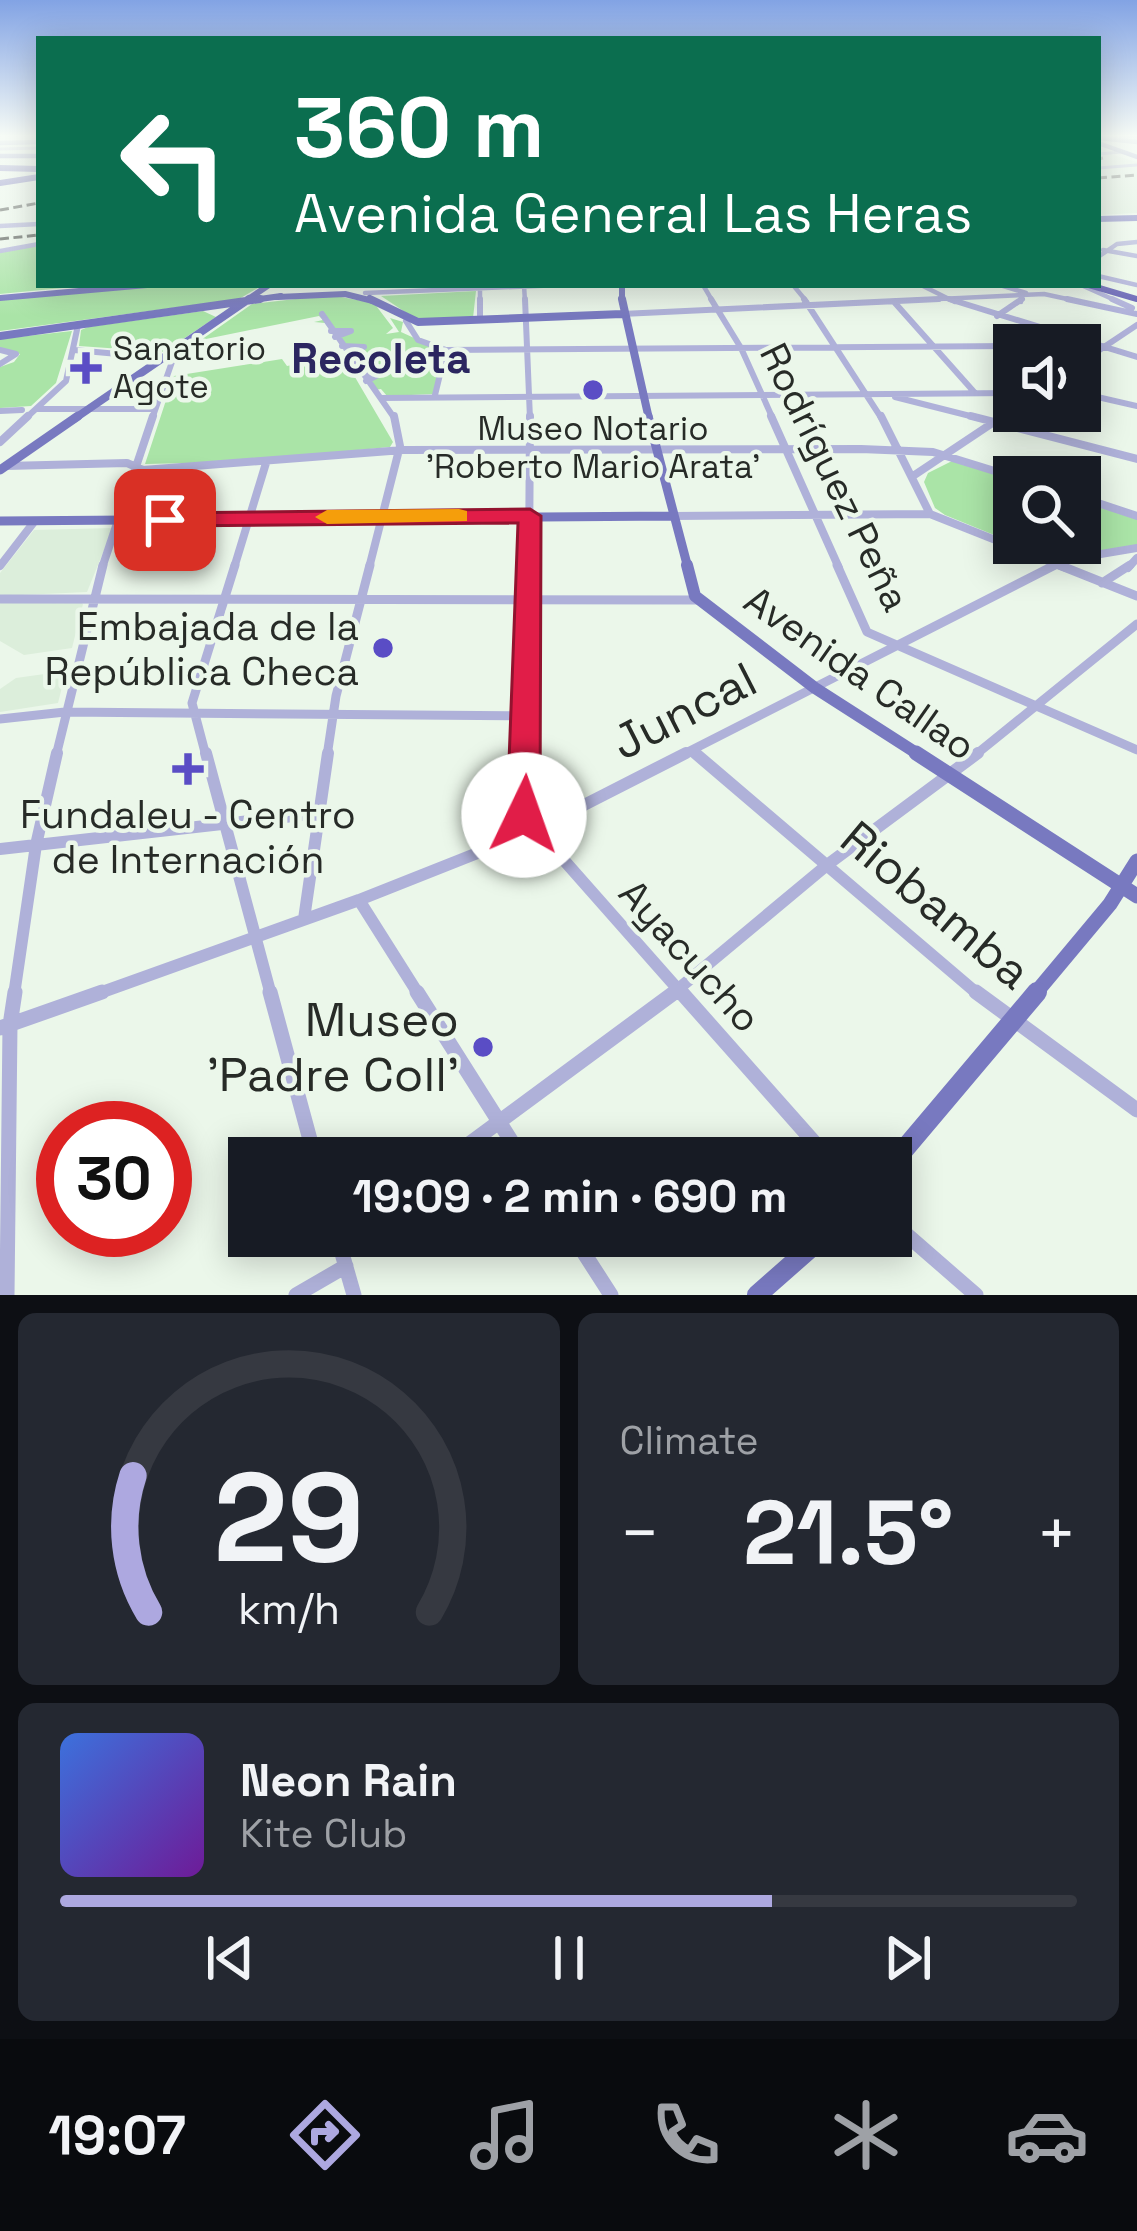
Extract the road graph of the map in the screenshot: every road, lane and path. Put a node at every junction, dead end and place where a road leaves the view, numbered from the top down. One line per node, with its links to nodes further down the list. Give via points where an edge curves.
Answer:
1 (1136, 218): 2 (main road)
2 (1101, 219)
3 (36, 224): 4 (street)
4 (0, 226)
5 (1137, 242): 8 (street)
6 (36, 245): 7 (street)
7 (0, 251)
8 (1101, 252)
9 (1101, 252): 10 (street)
10 (1137, 256)
11 (1101, 285): 28 (highway)
12 (87, 288): 34 (main road)
13 (264, 288): 29 (main road)
14 (320, 288): 33 (main road)
15 (355, 288): 27 (main road)
16 (434, 288): 26 (street); 27 (street)
17 (502, 288): 26 (street)
18 (525, 288): 49 (street)
19 (622, 288): 46 (main road, Avenida Callao)
20 (705, 288): 43 (street, Rodríguez Peña)
21 (796, 288): 40 (street)
22 (927, 288): 37 (street)
23 (1009, 288): 32 (street)
24 (1051, 288): 31 (street)
25 (1098, 288): 30 (highway)
26 (480, 290): 50 (street)
27 (365, 292): 53 (main road)
28 (1137, 292)
29 (257, 293): 33 (main road); 38 (main road)
30 (1105, 293): 44 (street)
31 (1042, 294): 32 (street); 44 (street)
32 (1031, 295): 36 (street)
33 (274, 297): 38 (main road); 53 (main road, via 357,295)
34 (0, 298)
35 (977, 298): 36 (street); 37 (street); 42 (street)
36 (1020, 299): 47 (street)
37 (950, 300): 39 (street); 42 (street)
38 (245, 301): 41 (main road); 48 (main road)
39 (895, 302): 40 (street); 59 (street)
40 (811, 306): 43 (street); 58 (street)
41 (197, 308): 48 (main road); 52 (main road)
42 (970, 308): 47 (street)
43 (719, 310): 46 (street); 63 (street, Rodríguez Peña)
44 (1137, 312)
45 (322, 314): 56 (street)
46 (622, 314): 49 (main road); 62 (main road, Avenida Callao)
47 (997, 316): 51 (street)
48 (221, 318): 70 (main road)
49 (529, 318): 50 (main road); 67 (street)
50 (480, 320): 53 (main road)
51 (1024, 324)
52 (78, 325): 55 (main road); 65 (street)
53 (407, 325): 66 (street, via 422,342)
54 (1137, 325): 57 (street)
55 (0, 336)
56 (337, 339): 56 (street, via 348,335 348,329); 68 (street); 68 (street, via 364,347)
57 (1101, 345)
58 (841, 346): 59 (street); 63 (street); 75 (street)
59 (935, 346): 60 (street); 76 (street)
60 (993, 346)
61 (1101, 346): 69 (street)
62 (631, 348): 63 (street); 67 (street); 80 (main road, Avenida Callao)
63 (741, 348): 74 (street, Rodríguez Peña)
64 (0, 350): 71 (street, via 16,353)
65 (74, 350): 70 (street); 84 (street, via 67,381)
66 (446, 350): 67 (street); 79 (street)
67 (529, 350): 78 (street)
68 (348, 356): 72 (street)
69 (1137, 357)
70 (171, 360): 85 (main road); 86 (street)
71 (0, 364)
72 (359, 371): 73 (street); 73 (street, via 380,374)
73 (366, 381): 81 (street)
74 (758, 393): 75 (street); 80 (street); 95 (street, Rodríguez Peña)
75 (873, 393): 76 (street); 89 (street); 96 (street)
76 (975, 393): 77 (street)
77 (993, 393)
78 (530, 394): 79 (street); 80 (street); 93 (street)
79 (435, 395): 81 (street)
80 (644, 396): 94 (main road, Avenida Callao)
81 (382, 398): 97 (street, via 394,415)
82 (1101, 398): 83 (street)
83 (1137, 406)
84 (37, 409): 85 (street); 92 (street)
85 (90, 409): 86 (street); 101 (main road)
86 (155, 409): 102 (street)
87 (22, 410): 88 (street)
88 (0, 411)
89 (993, 420)
90 (993, 424): 98 (street)
91 (1038, 432): 99 (street)
92 (0, 442)
93 (531, 448): 94 (street); 97 (street); 109 (street)
94 (657, 449): 95 (street); 110 (main road, Avenida Callao)
95 (785, 449): 96 (street); 106 (street, Rodríguez Peña)
96 (901, 450): 98 (street); 104 (street)
97 (398, 451): 100 (street); 108 (street)
98 (943, 456): 103 (street); 104 (street)
99 (1137, 459)
100 (266, 464): 102 (street); 112 (street)
101 (2, 467): 102 (street)
102 (136, 468): 114 (street)
103 (993, 471)
104 (913, 476): 107 (street)
105 (1101, 504): 111 (street)
106 (813, 514): 107 (street); 110 (street); 129 (street, Rodríguez Peña, via 867,632)
107 (931, 514): 118 (street)
108 (384, 516): 109 (main road); 112 (main road); 125 (street)
109 (530, 516): 110 (main road); 126 (street)
110 (673, 516): 127 (main road, Avenida Callao)
111 (1137, 516)
112 (253, 518): 114 (main road); 122 (street)
113 (0, 521): 115 (main road)
114 (120, 521): 115 (main road); 124 (street)
115 (34, 522): 119 (street)
116 (1137, 548): 118 (street, Juncal)
117 (1137, 558): 120 (street)
118 (1055, 565): 120 (street); 129 (street, Juncal)
119 (0, 566)
120 (1102, 583): 121 (street)
121 (1137, 596)
122 (226, 598): 124 (street); 125 (street); 133 (street)
123 (0, 599): 124 (street)
124 (91, 599): 132 (street)
125 (362, 600): 126 (street); 135 (street)
126 (530, 600): 127 (street); 134 (street)
127 (700, 601): 130 (main road, Avenida Callao)
128 (1137, 624): 131 (street)
129 (894, 646): 130 (street, Juncal); 131 (street, Rodríguez Peña)
130 (815, 688): 138 (street, Juncal); 139 (main road, Avenida Callao)
131 (1034, 706): 137 (street, Rodríguez Peña); 139 (street)
132 (65, 712): 133 (street); 136 (street); 143 (street)
133 (194, 713): 135 (street); 141 (street)
134 (528, 716): 135 (street); 142 (street, via 524,815)
135 (332, 717): 140 (street)
136 (0, 719)
137 (1137, 750)
138 (692, 751): 142 (street, Juncal); 146 (street, Riobamba)
139 (950, 776): 146 (street); 147 (main road, Avenida Callao)
140 (320, 813): 141 (street); 149 (street)
141 (225, 822): 143 (street); 150 (street)
142 (533, 831): 148 (street, Juncal); 151 (street, Ayacucho)
143 (36, 845): 144 (street); 153 (street)
144 (0, 849)
145 (1137, 861): 147 (main road)
146 (827, 865): 151 (street); 152 (street, Riobamba)
147 (1129, 892): 152 (main road)
148 (359, 900): 149 (street, Juncal); 155 (street)
149 (304, 919): 150 (street, Juncal)
150 (256, 937): 153 (street, Juncal); 156 (street)
151 (676, 992): 155 (street); 159 (street, Ayacucho)
152 (1013, 1021): 154 (street, Riobamba); 160 (main road)
153 (5, 1026): 161 (street)
154 (1137, 1110)
155 (500, 1125): 157 (street); 158 (street)
156 (309, 1137)
157 (482, 1137)
158 (508, 1137)
159 (809, 1137)
160 (912, 1140)
161 (3, 1222): 167 (street)
162 (912, 1239): 172 (street)
163 (343, 1257): 166 (street)
164 (587, 1257): 170 (street)
165 (801, 1257): 171 (main road)
166 (346, 1266): 168 (street); 169 (street)
167 (7, 1295)
168 (296, 1295)
169 (354, 1295)
170 (611, 1295)
171 (758, 1295)
172 (976, 1295)

